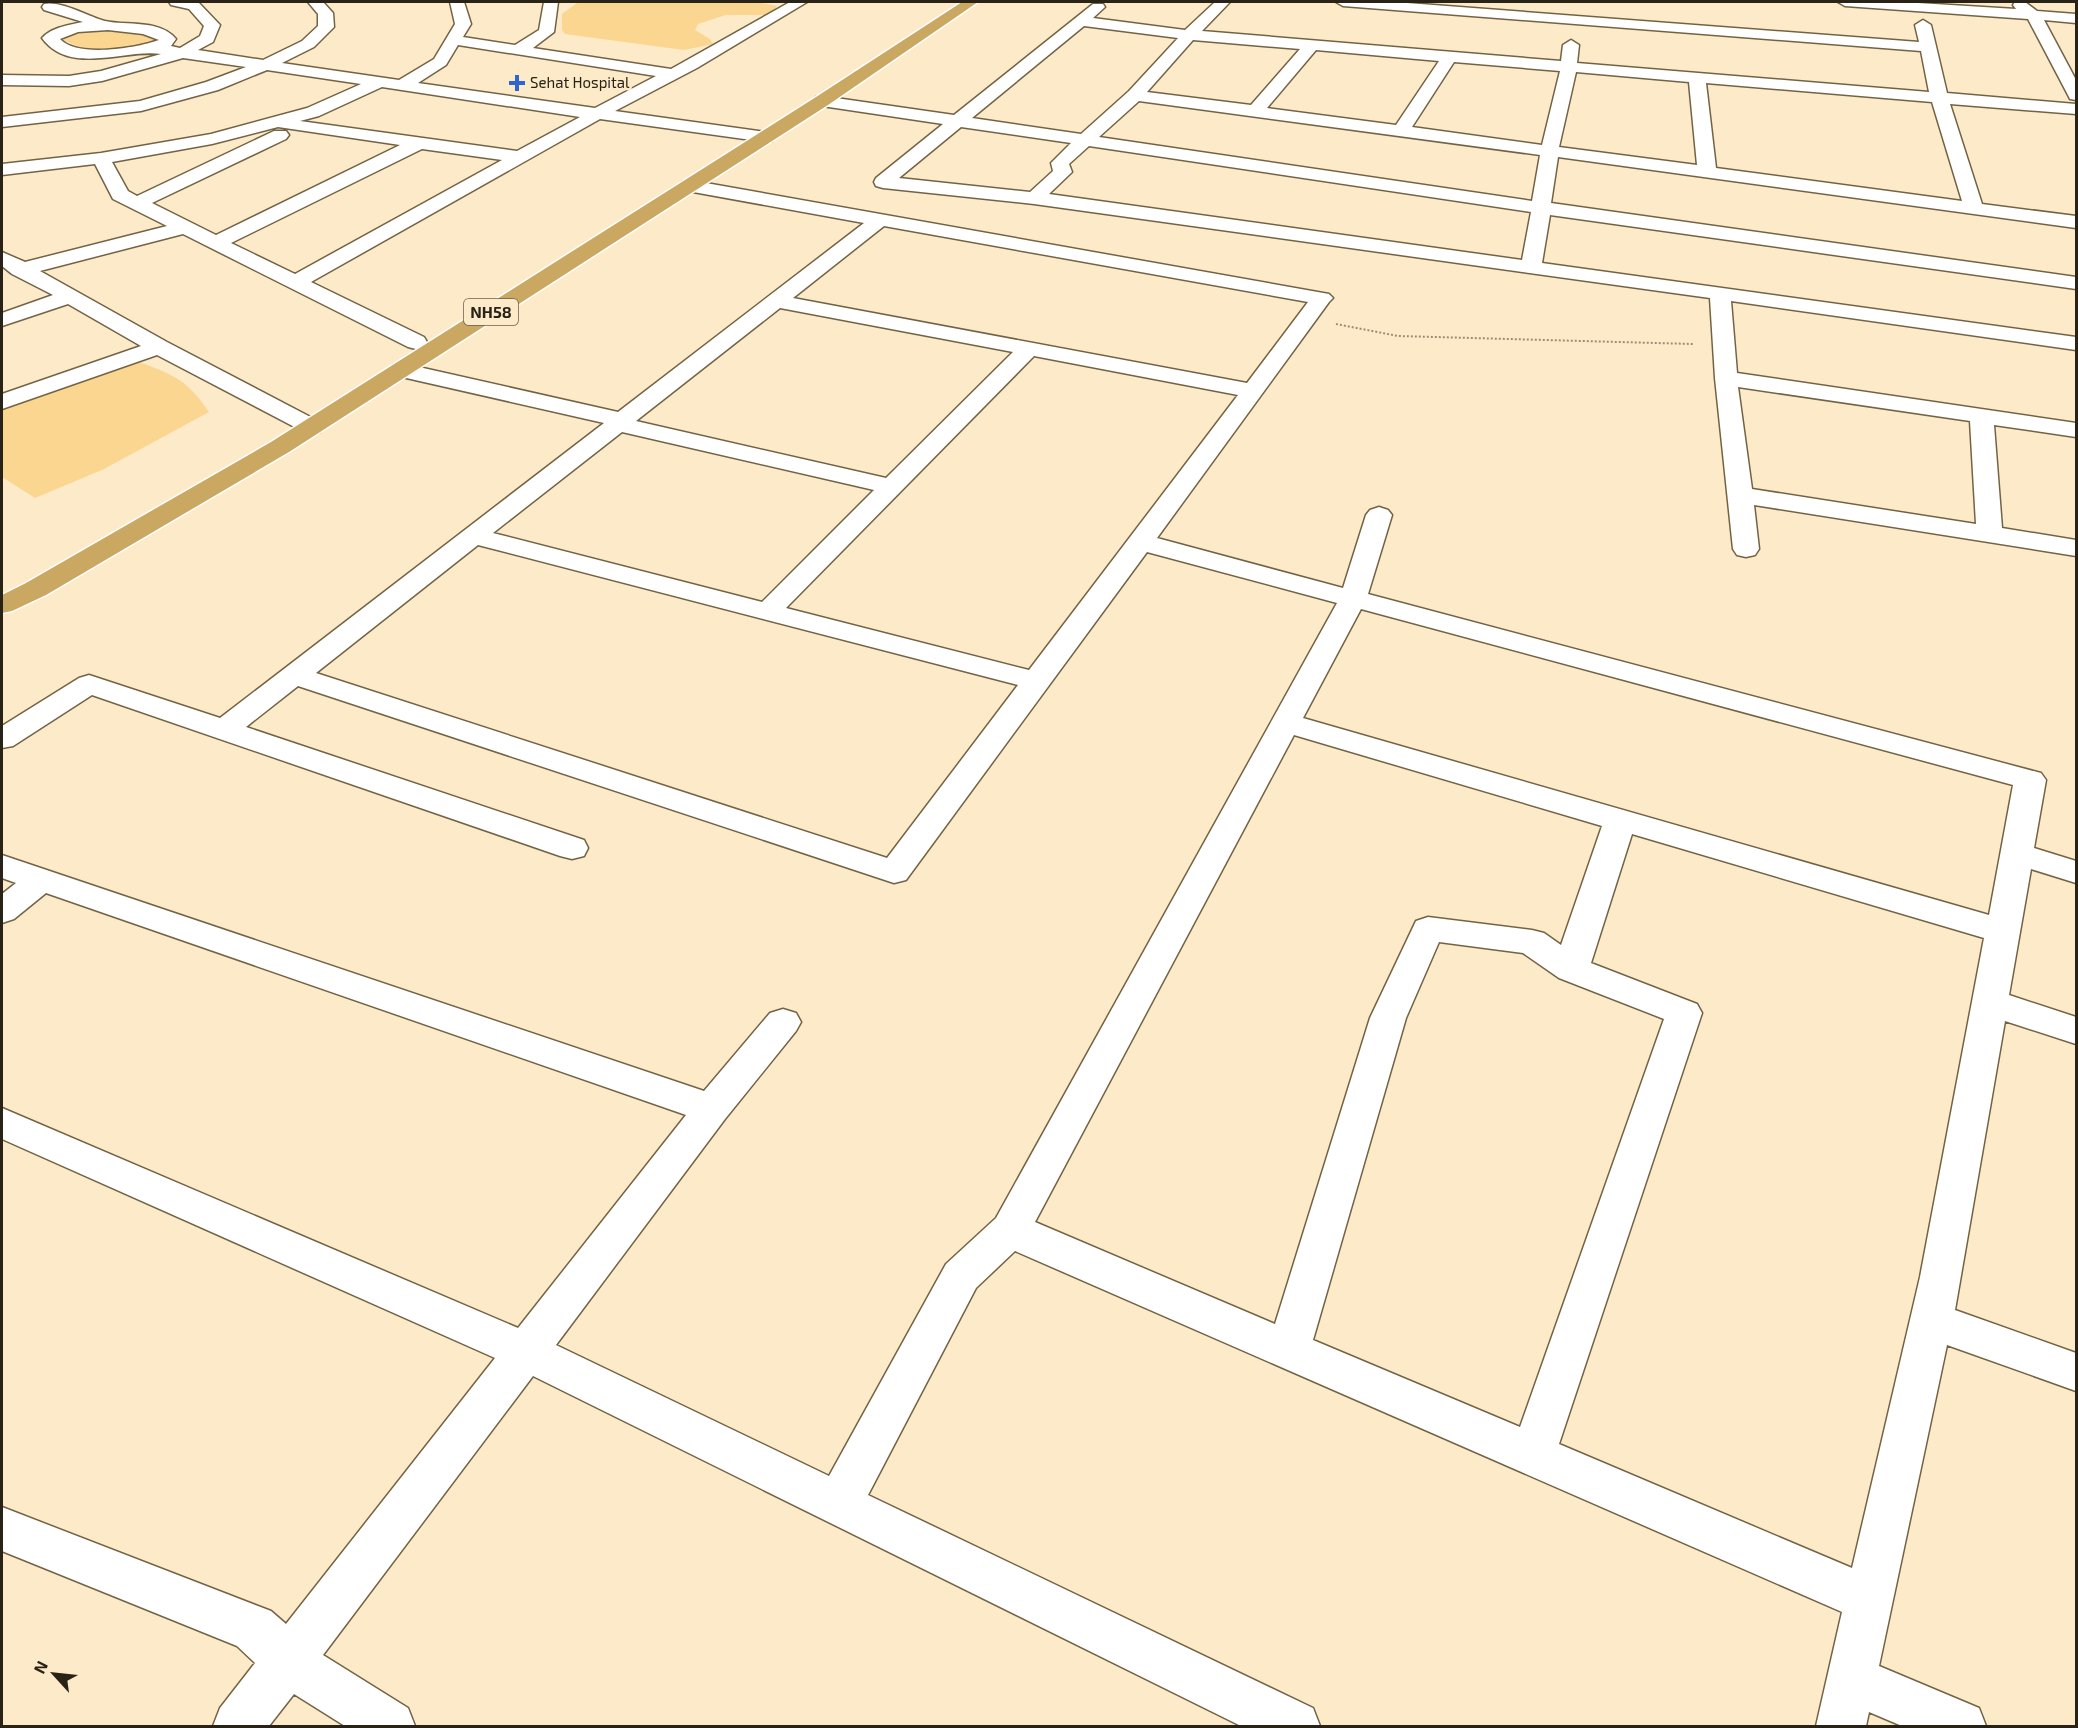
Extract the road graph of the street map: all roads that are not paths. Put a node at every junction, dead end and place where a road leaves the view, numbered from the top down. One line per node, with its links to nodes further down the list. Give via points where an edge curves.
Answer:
1 (176, 2): 27 (street, via 194,6 212,25 207,39)
2 (315, 2): 29 (street, via 325,13 326,27 308,44)
3 (457, 2): 22 (street, via 463,24)
4 (551, 2): 26 (street, via 546,32)
5 (791, 2): 6 (street)
6 (800, 2): 31 (street)
7 (952, 2): 49 (highway, NH58)
8 (971, 2): 39 (highway, NH58)
9 (1106, 2): 19 (street)
10 (1222, 2): 21 (street)
11 (1343, 2): 16 (street)
12 (1845, 2): 15 (street)
13 (2016, 2): 17 (street)
14 (49, 7): 20 (street)
15 (1920, 7): 17 (street); 24 (street)
16 (1572, 10): 24 (street); 30 (street)
17 (2034, 16): 18 (street); 37 (street)
18 (2076, 18)
19 (1079, 21): 21 (street); 44 (street)
20 (108, 25): 25 (street, via 159,33 168,39); 25 (street, via 62,31 51,38 67,50 90,53)
21 (1189, 35): 23 (street); 36 (street)
22 (454, 40): 26 (street); 35 (street, via 440,62)
23 (1312, 45): 28 (street); 41 (street)
24 (1927, 47): 38 (street)
25 (156, 49): 27 (street)
26 (518, 50): 31 (street)
27 (182, 52): 29 (street); 33 (street, via 102,76 69,81)
28 (1450, 56): 30 (street); 48 (street)
29 (265, 65): 34 (street); 45 (street, via 212,86 141,106)
30 (1570, 66): 32 (street); 52 (street)
31 (672, 74): 43 (street)
32 (1697, 76): 38 (street); 56 (street)
33 (2, 80)
34 (380, 82): 35 (street); 42 (street)
35 (402, 85): 43 (street)
36 (1135, 95): 41 (street); 50 (street)
37 (2076, 95)
38 (1939, 97): 40 (street); 61 (street)
39 (822, 101): 44 (street); 49 (highway, NH58)
40 (2076, 108)
41 (1255, 111): 48 (street)
42 (313, 112): 46 (street); 47 (street)
43 (598, 114): 49 (street); 53 (street)
44 (960, 121): 50 (street); 58 (street, via 883,182)
45 (2, 122)
46 (274, 122): 47 (street); 54 (street, via 212,139)
47 (299, 126): 51 (street); 59 (street)
48 (1401, 130): 52 (street)
49 (756, 135): 57 (highway, NH58); 74 (highway, NH58)
50 (1085, 140): 58 (street, via 1060,163 1063,172); 60 (street)
51 (419, 143): 53 (street); 65 (street)
52 (1550, 150): 56 (street); 60 (street)
53 (520, 157): 68 (street)
54 (101, 158): 55 (street); 59 (street, via 120,195)
55 (2, 169)
56 (1707, 171): 61 (street)
57 (689, 186): 62 (street); 78 (highway, NH58)
58 (1034, 198): 67 (street)
59 (137, 203): 64 (street)
60 (1543, 207): 67 (street); 69 (street)
61 (1974, 208): 63 (street)
62 (880, 220): 72 (street); 80 (street, via 1322,298)
63 (2076, 222)
64 (186, 227): 65 (street); 66 (street)
65 (216, 242): 68 (street)
66 (6, 262): 71 (street)
67 (1531, 267): 70 (street)
68 (295, 282): 74 (street)
69 (2076, 283)
70 (1720, 293): 75 (street); 79 (street)
71 (69, 297): 73 (street); 76 (street)
72 (775, 301): 77 (street); 84 (street)
73 (2, 320)
74 (416, 342): 83 (highway, NH58)
75 (2076, 343)
76 (159, 347): 81 (street); 83 (street)
77 (1029, 349): 80 (street); 86 (street)
78 (401, 370): 83 (highway, NH58); 84 (street)
79 (1726, 378): 82 (street); 87 (street)
80 (1253, 391): 91 (street)
81 (2, 402)
82 (1982, 416): 85 (street); 89 (street)
83 (303, 422): 94 (highway, NH58); 96 (highway, NH58, via 36,589)
84 (619, 422): 86 (street); 90 (street)
85 (2076, 430)
86 (892, 487): 97 (street)
87 (1740, 495): 89 (street); 93 (street)
88 (1379, 515): 95 (street)
89 (1989, 534): 92 (street)
90 (472, 536): 97 (street); 98 (street)
91 (1141, 543): 95 (street); 99 (street)
92 (2076, 548)
93 (1746, 549)
94 (2, 586)
95 (1353, 599): 100 (street); 105 (street, via 2030,780)
96 (2, 605)
97 (767, 612): 99 (street)
98 (294, 675): 99 (street, via 894,872); 101 (street)
99 (1038, 681)
100 (1286, 723): 103 (street); 117 (street)
101 (222, 731): 102 (street, via 89,684); 104 (street)
102 (2, 739)
103 (1620, 820): 110 (street); 111 (street)
104 (572, 848)
105 (2017, 854): 107 (street); 110 (street)
106 (2, 866): 108 (street)
107 (2076, 872)
108 (41, 880): 109 (street); 115 (street)
109 (2, 911)
110 (2002, 931): 112 (street)
111 (1571, 969): 119 (street, via 1532,942 1428,929 1388,1018); 122 (street, via 1684,1013)
112 (1990, 1002): 114 (street); 118 (street)
113 (783, 1022): 115 (street)
114 (2076, 1031)
115 (712, 1109): 120 (street)
116 (2, 1122): 120 (street)
117 (1010, 1230): 119 (street); 123 (street, via 961,1276)
118 (1930, 1320): 121 (street); 125 (street)
119 (1289, 1350): 122 (street)
120 (526, 1352): 123 (street); 126 (street)
121 (2076, 1372)
122 (1533, 1454): 125 (street)
123 (839, 1504): 130 (street)
124 (2, 1529): 126 (street, via 254,1628)
125 (1869, 1599): 127 (street)
126 (288, 1661): 128 (street); 129 (street)
127 (1851, 1679): 131 (street); 132 (street)
128 (238, 1726)
129 (390, 1726)
130 (1295, 1726)
131 (1840, 1726)
132 (1961, 1726)

